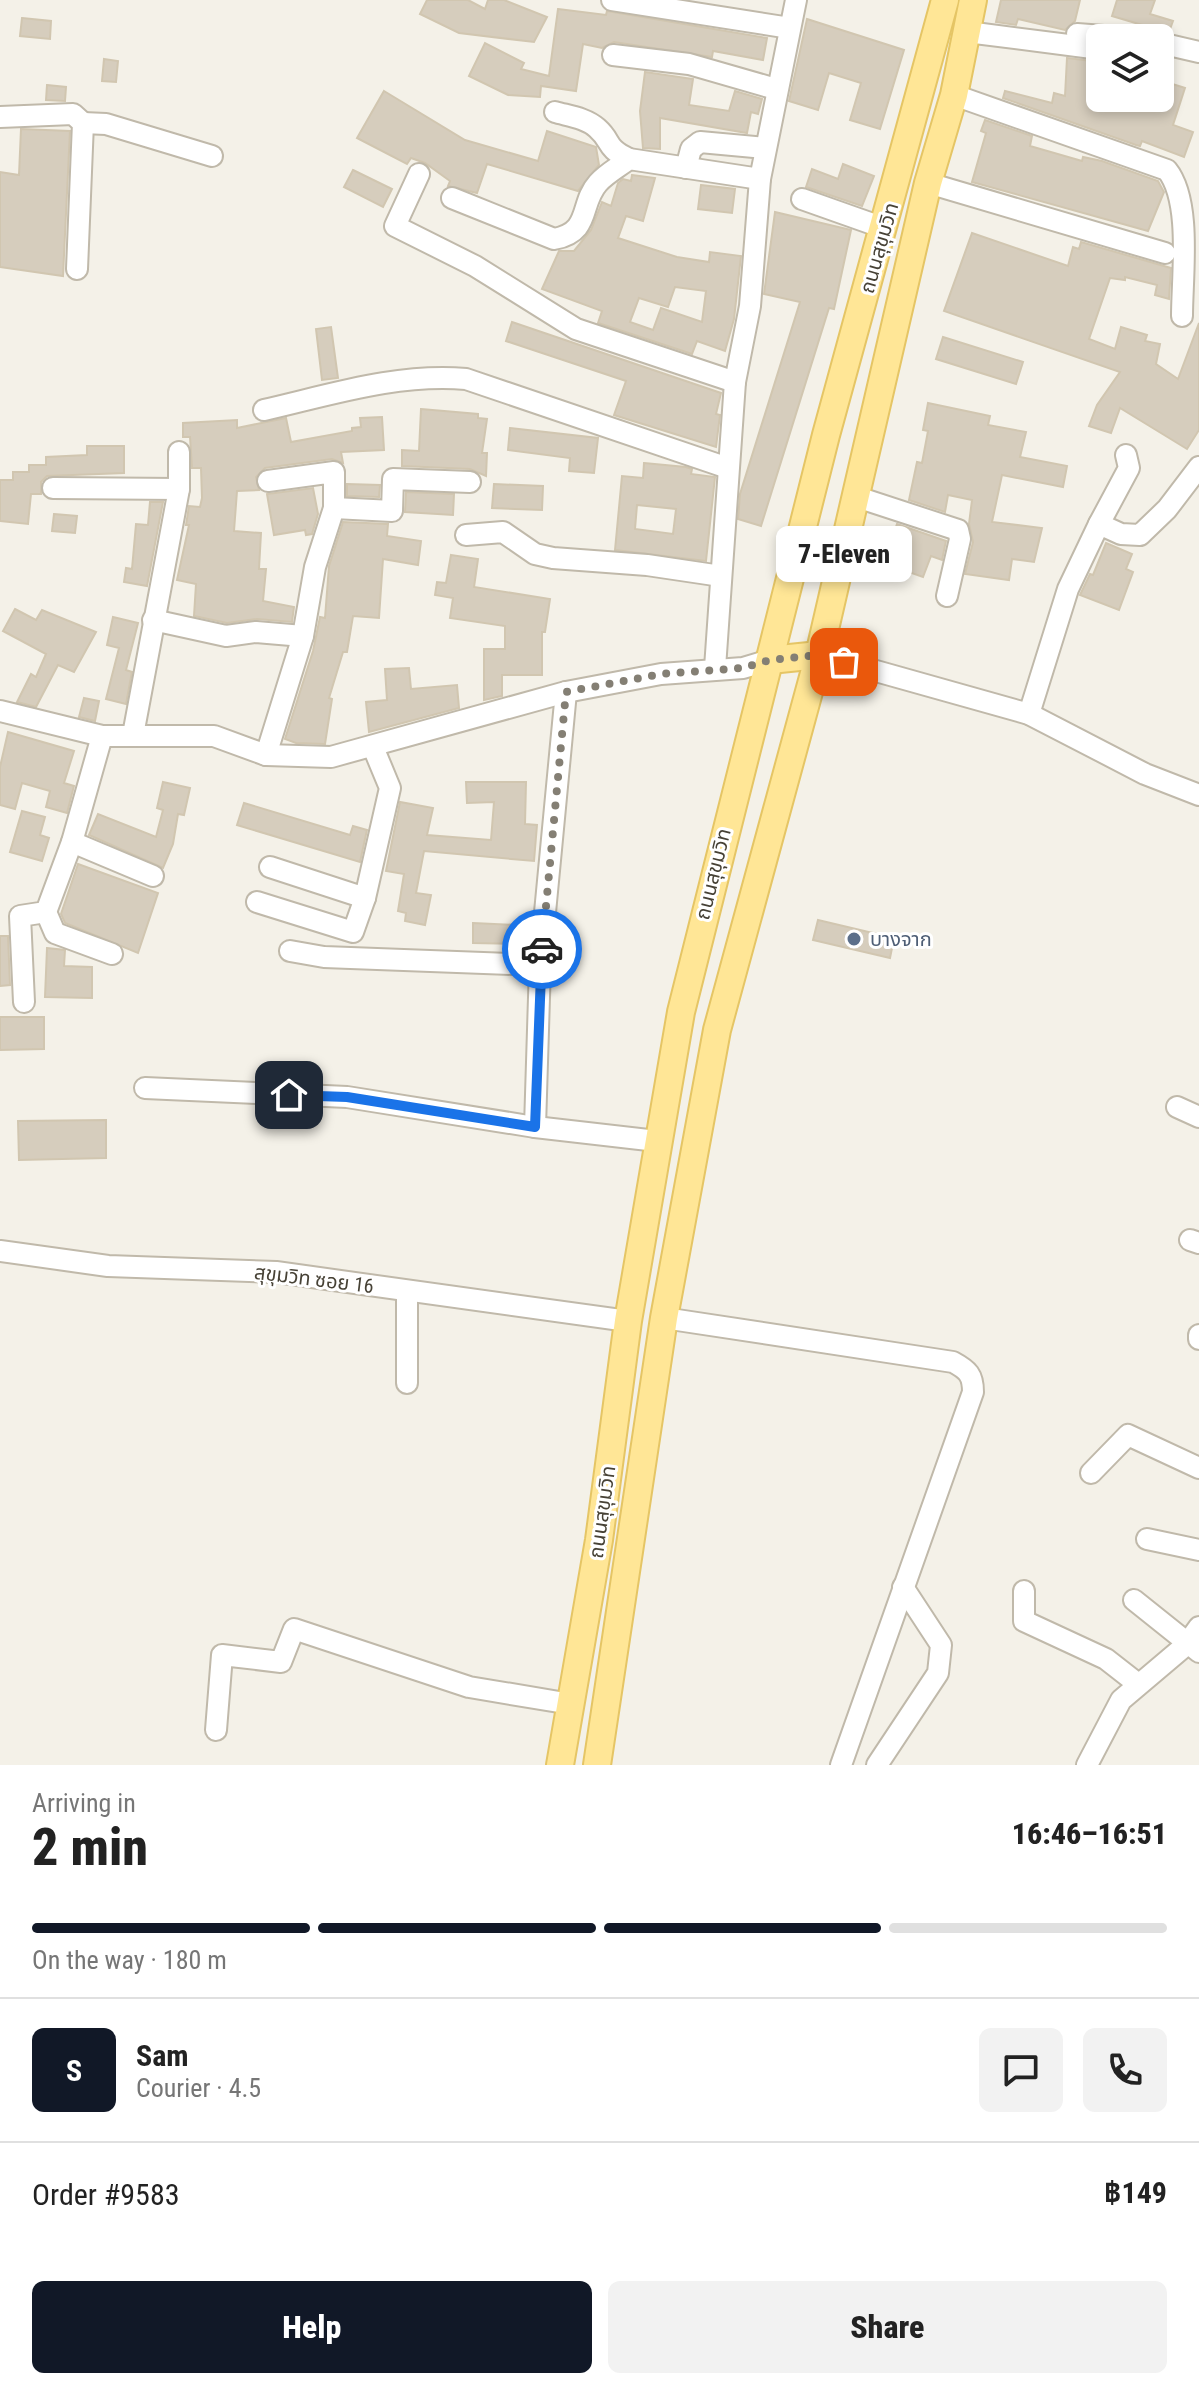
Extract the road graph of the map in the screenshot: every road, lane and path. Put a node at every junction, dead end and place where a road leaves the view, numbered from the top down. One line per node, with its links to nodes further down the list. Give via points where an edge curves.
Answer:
1 (612, 0): 5 (street)
2 (796, 0): 5 (street)
3 (945, 0): 13 (main road, ถนนสุขุมวิท)
4 (973, 0): 6 (main road, ถนนสุขุมวิท)
5 (790, 28): 11 (street)
6 (967, 32): 8 (street); 12 (main road, ถนนสุขุมวิท)
7 (1086, 35): 8 (street)
8 (1005, 36): 9 (street)
9 (1086, 47)
10 (613, 55): 11 (street, via 689,64)
11 (776, 89): 18 (street)
12 (954, 95): 16 (main road, ถนนสุขุมวิท); 30 (street, via 1167,170 1177,182 1181,205)
13 (916, 111): 16 (main road); 27 (main road, ถนนสุขุมวิท)
14 (555, 112): 20 (street, via 586,121 600,130 611,150)
15 (0, 117): 17 (street, via 73,114)
16 (946, 121): 24 (main road, ถนนสุขุมวิท)
17 (83, 123): 19 (street, via 133,131); 29 (street)
18 (765, 148): 21 (street, via 700,142 691,149); 23 (street)
19 (212, 156)
20 (629, 159): 21 (street); 25 (street, via 596,185 575,231 554,239)
21 (686, 168): 23 (street)
22 (419, 174): 31 (street, via 395,226 475,266 576,329)
23 (760, 179): 31 (street, via 750,306)
24 (928, 183): 28 (street); 41 (main road, ถนนสุขุมวิท)
25 (452, 198)
26 (802, 199): 27 (street)
27 (884, 228): 50 (main road, ถนนสุขุมวิท)
28 (1165, 253)
29 (77, 269)
30 (1182, 316)
31 (735, 382): 36 (street)
32 (264, 410): 36 (street, via 397,380 466,379)
33 (179, 452): 40 (street)
34 (1126, 455): 43 (street, via 1129,468)
35 (1199, 467): 43 (street, via 1140,535)
36 (728, 468): 45 (street)
37 (268, 481): 42 (street, via 334,472)
38 (470, 482): 42 (street, via 393,479 392,511)
39 (53, 488): 40 (street)
40 (179, 489): 47 (street)
41 (857, 497): 46 (street, via 958,530); 49 (main road, ถนนสุขุมวิท)
42 (334, 508): 48 (street, via 315,567)
43 (1099, 524): 54 (street, via 1068,589)
44 (466, 535): 45 (street, via 503,532 535,554 553,558)
45 (721, 576): 51 (street)
46 (947, 596)
47 (153, 620): 48 (street, via 226,636); 55 (street)
48 (303, 636): 58 (street)
49 (819, 655): 50 (main road); 54 (street); 77 (main road, ถนนสุขุมวิท, via 720,1015)
50 (770, 660): 51 (street, via 743,668); 74 (main road, ถนนสุขุมวิท, via 698,933)
51 (715, 668): 52 (street)
52 (566, 692): 57 (street); 68 (street)
53 (0, 711): 56 (street)
54 (1029, 714): 59 (street, via 1145,774)
55 (133, 735): 56 (street); 58 (street, via 214,736)
56 (102, 736): 60 (street)
57 (373, 747): 58 (street, via 331,757); 63 (street, via 390,788)
58 (266, 755)
59 (1199, 795)
60 (72, 842): 62 (street); 65 (street)
61 (270, 867): 63 (street)
62 (153, 876)
63 (365, 898): 64 (street, via 353,932)
64 (257, 902)
65 (46, 912): 67 (street, via 55,933); 69 (street, via 20,916)
66 (290, 951): 68 (street, via 324,957)
67 (112, 954)
68 (540, 965): 73 (street)
69 (24, 1002)
70 (145, 1088): 73 (street, via 347,1097)
71 (1177, 1107): 72 (street)
72 (1199, 1117)
73 (535, 1127): 74 (street)
74 (657, 1141): 78 (main road, ถนนสุขุมวิท)
75 (0, 1251): 76 (street, สุขุมวิท ซอย 16, via 108,1266 276,1272)
76 (407, 1291): 78 (street, สุขุมวิท ซอย 16); 79 (street)
77 (664, 1318): 84 (street, via 953,1362 968,1369 973,1392); 93 (main road, ถนนสุขุมวิท)
78 (628, 1321): 90 (main road, ถนนสุขุมวิท)
79 (407, 1383)
80 (1199, 1468): 81 (street, via 1128,1435)
81 (1091, 1473)
82 (1147, 1539): 83 (street)
83 (1199, 1550)
84 (903, 1587): 94 (street); 95 (street, via 941,1645 938,1673)
85 (1024, 1591): 89 (street, via 1024,1621 1106,1659)
86 (1134, 1600): 88 (street)
87 (1199, 1627): 88 (street)
88 (1192, 1649): 89 (street)
89 (1138, 1684): 96 (street, via 1121,1700)
90 (571, 1704): 91 (street, via 469,1687 294,1629 281,1662 222,1655); 92 (main road, ถนนสุขุมวิท)
91 (216, 1730)
92 (560, 1765)
93 (597, 1765)
94 (841, 1765)
95 (877, 1765)
96 (1087, 1765)

